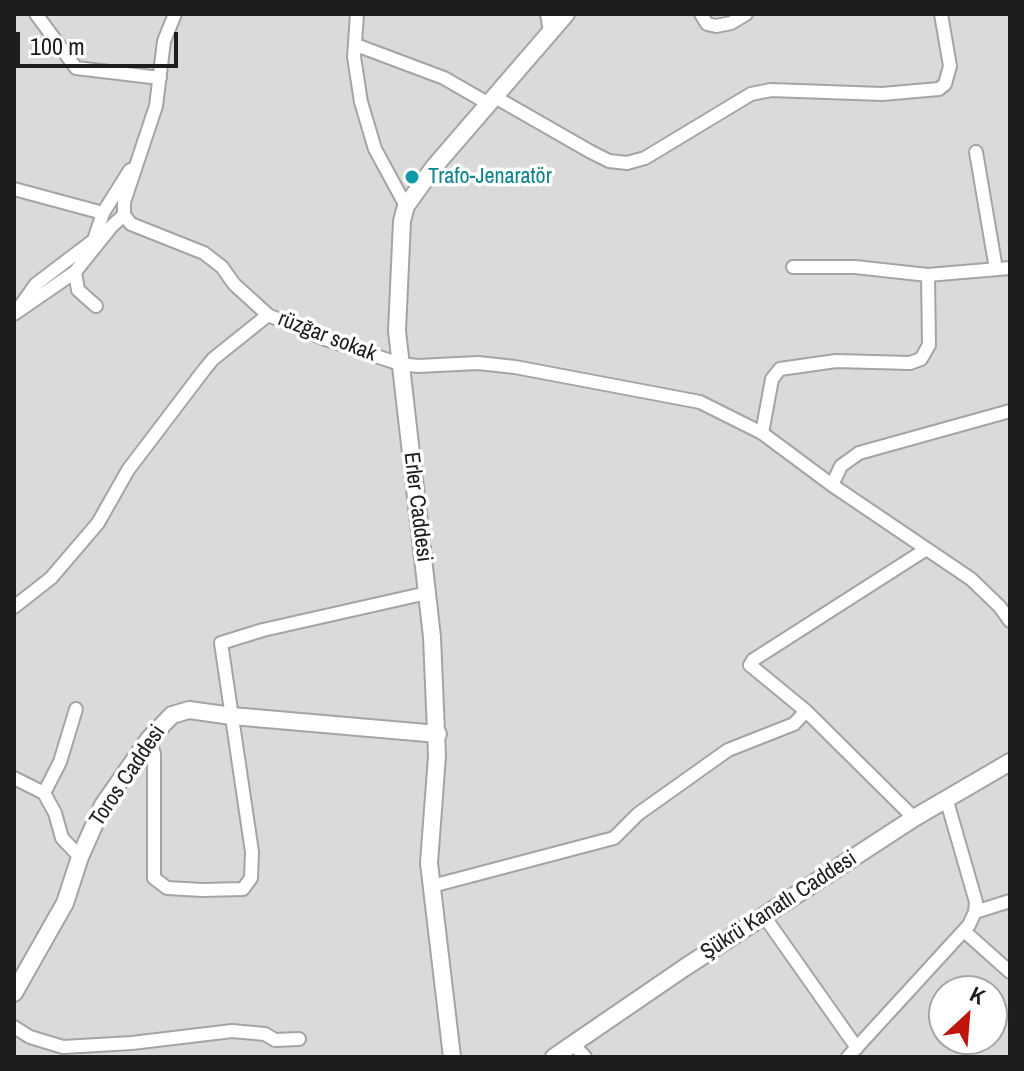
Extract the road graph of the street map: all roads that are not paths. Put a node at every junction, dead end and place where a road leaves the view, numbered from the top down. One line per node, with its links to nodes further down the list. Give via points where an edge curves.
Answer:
1 (36, 14): 11 (street, via 76,68)
2 (175, 14): 11 (street, via 164,41)
3 (357, 14): 10 (street)
4 (547, 14): 9 (street)
5 (566, 14): 9 (street, Erler Caddesi)
6 (701, 14): 7 (street, via 707,24 716,26)
7 (746, 14)
8 (941, 14): 12 (street, via 950,75 939,89 751,94 645,158 627,163 609,161)
9 (550, 32): 12 (street, Erler Caddesi)
10 (356, 45): 12 (street); 16 (street, via 355,71 367,125)
11 (160, 78): 14 (street)
12 (492, 100): 16 (street, Erler Caddesi)
13 (976, 152): 21 (street)
14 (140, 153): 17 (street); 18 (street)
15 (14, 189): 17 (street)
16 (406, 206): 27 (street, Erler Caddesi, via 397,311)
17 (103, 213): 25 (street, via 94,240 36,284)
18 (124, 215): 22 (street); 26 (street, rüzğar sokak, via 131,224 204,253)
19 (793, 267): 23 (street)
20 (1010, 268): 21 (street)
21 (996, 269): 23 (street)
22 (75, 272): 24 (street, via 78,290); 25 (street)
23 (928, 275): 29 (street, via 929,345 921,359 836,361 780,369 772,379)
24 (96, 306)
25 (14, 314)
26 (268, 315): 27 (street, rüzğar sokak); 33 (street, via 213,359 128,470 98,523 51,578)
27 (400, 364): 29 (street, rüzğar sokak, via 478,363 603,382 700,402); 32 (street, Erler Caddesi)
28 (1010, 411): 30 (street, via 859,453 841,466)
29 (762, 433): 30 (street, rüzğar sokak)
30 (832, 485): 31 (street, rüzğar sokak)
31 (925, 550): 34 (street, rüzğar sokak, via 971,579); 36 (street, via 753,660 750,665)
32 (427, 593): 37 (street, via 224,640 221,655); 38 (street, Erler Caddesi)
33 (14, 607)
34 (1010, 621)
35 (76, 709): 42 (street)
36 (806, 711): 44 (street); 46 (street, via 794,724 728,750 658,798 614,838)
37 (232, 716): 38 (street, Toros Caddesi); 39 (street, Toros Caddesi, via 180,712); 39 (street, via 252,852 251,878 243,889 167,888 154,878 154,754)
38 (438, 734): 46 (street, Erler Caddesi, via 429,851)
39 (149, 739): 45 (street, Toros Caddesi, via 103,805)
40 (1010, 762): 43 (street, Şükrü Kanatlı Caddesi)
41 (14, 778): 42 (street)
42 (44, 793): 45 (street, via 62,838)
43 (946, 798): 44 (street, Şükrü Kanatlı Caddesi); 48 (street)
44 (914, 818): 49 (street, Şükrü Kanatlı Caddesi)
45 (80, 857): 52 (street, Toros Caddesi, via 65,903)
46 (432, 886): 57 (street, Erler Caddesi)
47 (1010, 901): 48 (street)
48 (975, 912): 50 (street)
49 (764, 916): 55 (street, Şükrü Kanatlı Caddesi); 56 (street)
50 (964, 931): 51 (street); 56 (street)
51 (1010, 972)
52 (14, 993)
53 (14, 1027): 54 (street, via 63,1047 232,1031)
54 (299, 1039)
55 (580, 1051): 58 (street, Şükrü Kanatlı Caddesi)
56 (852, 1053)
57 (452, 1057)
58 (554, 1057)

